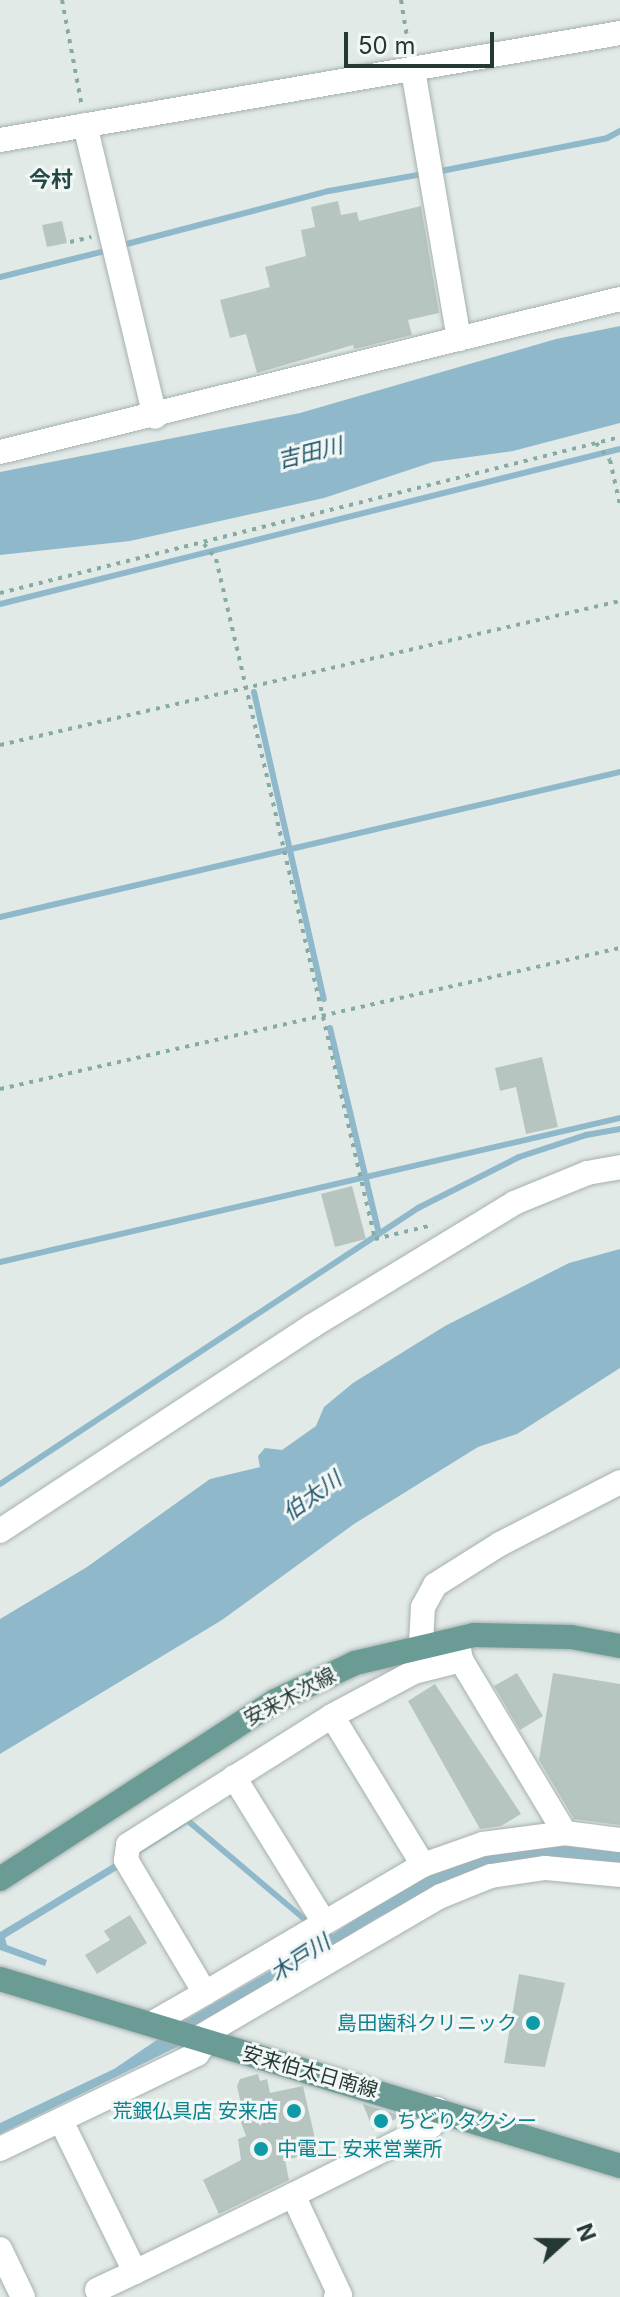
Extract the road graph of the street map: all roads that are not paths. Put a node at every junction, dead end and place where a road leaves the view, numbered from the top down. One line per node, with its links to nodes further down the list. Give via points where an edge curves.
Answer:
1 (620, 33): 2 (street)
2 (413, 70): 3 (street); 6 (street)
3 (85, 125): 4 (street); 7 (street)
4 (0, 140)
5 (620, 299): 6 (street)
6 (459, 339): 7 (street)
7 (155, 417): 8 (street)
8 (0, 452)
9 (620, 1167): 11 (street, via 587,1173 514,1203 312,1326)
10 (620, 1482): 12 (street, via 500,1544 435,1585 423,1607)
11 (0, 1531)
12 (421, 1644): 14 (main road, 安来木次線); 21 (main road, 安来木次線, via 355,1663 288,1694)
13 (620, 1646): 14 (main road, 安来木次線, via 571,1637)
14 (459, 1649): 15 (street); 17 (street)
15 (332, 1716): 16 (street); 19 (street)
16 (234, 1777): 22 (street); 24 (street, via 128,1845 126,1860)
17 (565, 1833): 18 (street); 19 (street, via 483,1844)
18 (620, 1840)
19 (423, 1865): 22 (street)
20 (620, 1875): 26 (street, via 545,1868 491,1876 441,1896)
21 (0, 1879)
22 (324, 1922): 24 (street)
23 (0, 1979): 25 (main road, 安来伯太日南線)
24 (205, 1993): 25 (street)
25 (157, 2026): 26 (main road, 安来伯太日南線)
26 (199, 2040): 27 (main road, 安来伯太日南線); 29 (street, via 197,2054)
27 (437, 2109): 30 (main road, 安来伯太日南線); 31 (street, via 431,2126)
28 (66, 2131): 33 (street)
29 (0, 2149)
30 (620, 2166)
31 (293, 2195): 33 (street); 36 (street, via 340,2295)
32 (0, 2249): 35 (street)
33 (135, 2272): 34 (street)
34 (94, 2295)
35 (23, 2297)
36 (336, 2297)

